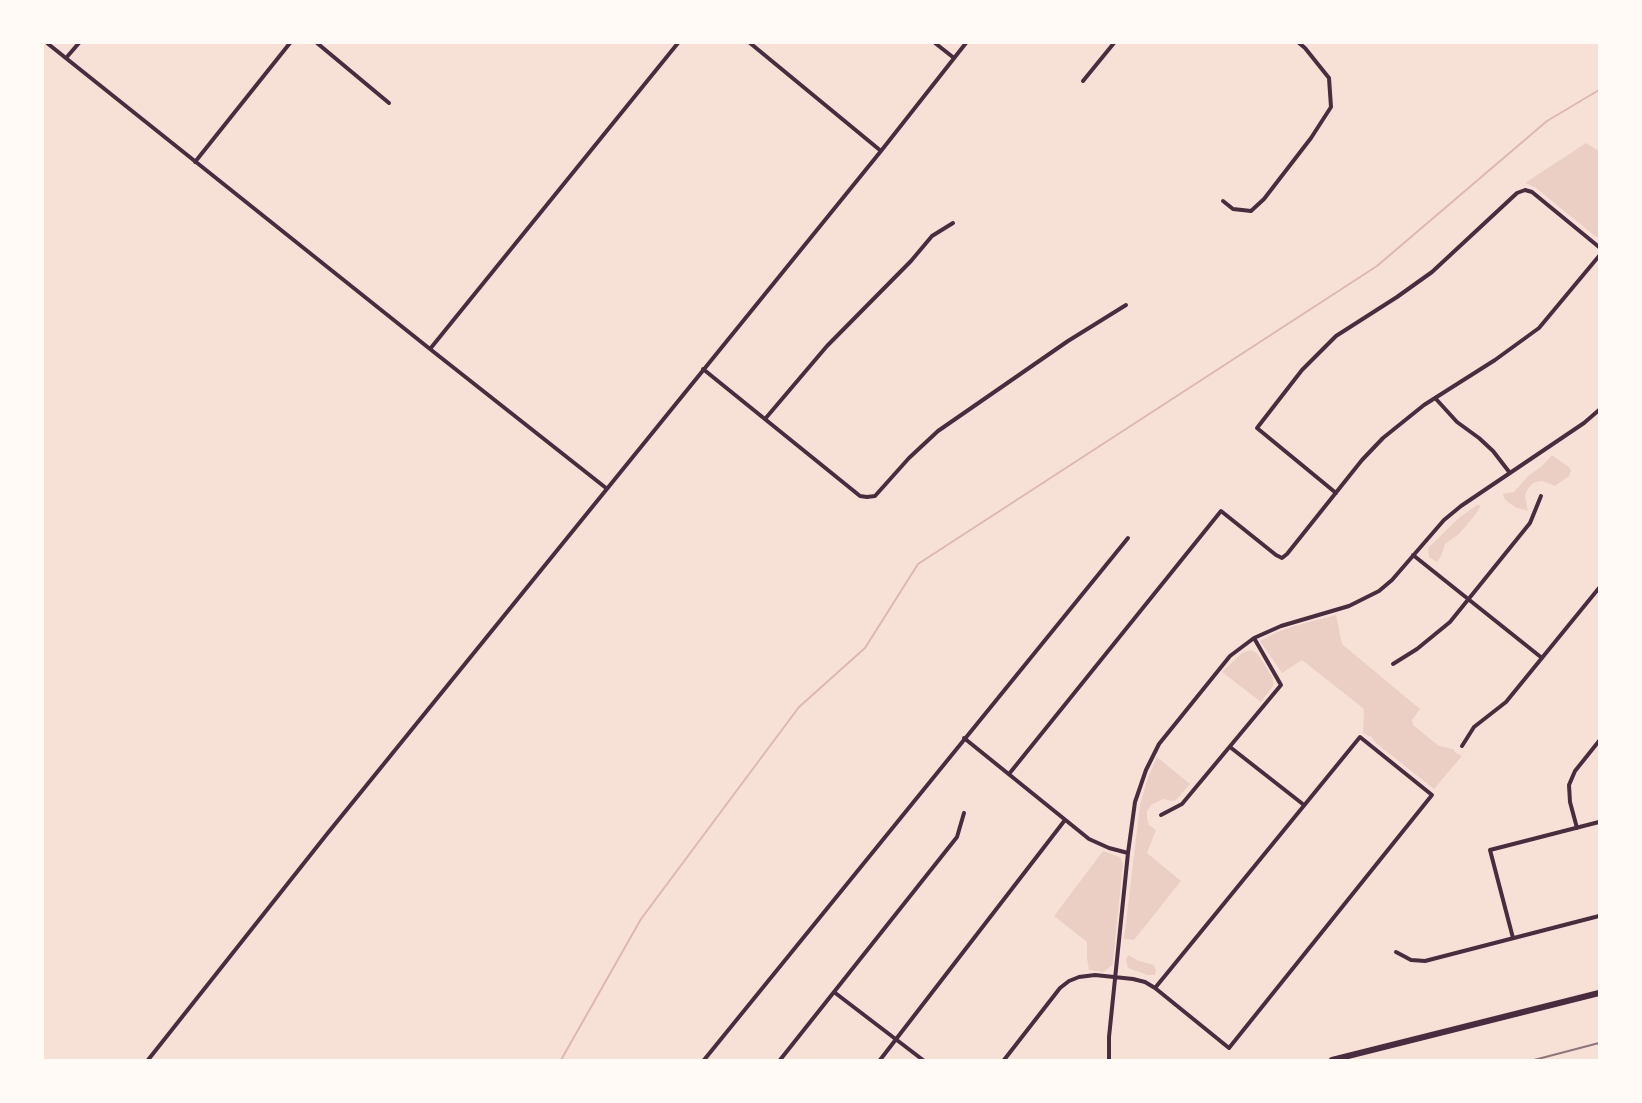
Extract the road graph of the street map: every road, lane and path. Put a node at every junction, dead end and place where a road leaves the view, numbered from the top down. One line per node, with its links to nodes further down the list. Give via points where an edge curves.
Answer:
1 (47, 43): 11 (street)
2 (79, 43): 11 (street)
3 (290, 43): 16 (street)
4 (317, 43): 14 (street)
5 (678, 43): 22 (street)
6 (750, 43): 15 (street)
7 (935, 43): 12 (street)
8 (966, 43): 12 (street)
9 (1114, 43): 13 (street)
10 (1299, 43): 17 (street, via 1329,78 1331,107 1311,138 1264,199 1251,211 1232,209)
11 (66, 58): 16 (street)
12 (954, 58): 15 (street)
13 (1083, 81)
14 (389, 103)
15 (881, 152): 23 (street)
16 (196, 162): 22 (street)
17 (1223, 201)
18 (953, 224): 26 (street, via 932,236 911,261 827,346)
19 (1599, 247): 29 (street, via 1532,192 1525,190 1517,193 1432,272 1336,336 1302,370 1257,428)
20 (1599, 256): 24 (street, via 1539,328 1517,346)
21 (1126, 305): 26 (street, via 1037,362 938,431 909,458 875,496 860,496)
22 (430, 349): 28 (street)
23 (703, 369): 26 (street); 28 (street)
24 (1436, 399): 27 (street, via 1457,422 1493,451); 29 (street, via 1424,405 1383,438)
25 (1599, 410): 27 (street)
26 (765, 418)
27 (1510, 473): 32 (street, via 1444,520)
28 (606, 488): 58 (street)
29 (1336, 492): 42 (street, via 1282,558 1220,511)
30 (1541, 496): 34 (street, via 1530,523)
31 (1128, 538): 38 (street)
32 (1413, 555): 34 (street); 35 (street, via 1392,580 1365,599 1282,626)
33 (1599, 588): 36 (street)
34 (1469, 599): 36 (street); 37 (street, via 1450,622 1417,649)
35 (1254, 638): 41 (street, via 1281,685); 49 (street, via 1230,656 1153,754 1135,802)
36 (1542, 658): 40 (street, via 1506,702 1474,727)
37 (1393, 664)
38 (964, 738): 42 (street); 59 (street)
39 (1599, 742): 48 (street, via 1575,771 1569,785 1570,802)
40 (1462, 746)
41 (1230, 747): 43 (street); 45 (street, via 1182,804)
42 (1009, 774): 46 (street)
43 (1304, 805): 54 (street); 54 (street, via 1360,737 1432,795 1229,1048)
44 (964, 813): 55 (street, via 957,837)
45 (1161, 815)
46 (1065, 820): 49 (street, via 1094,842); 57 (street)
47 (1599, 822): 48 (street)
48 (1577, 828): 51 (street, via 1490,850)
49 (1128, 853): 53 (street)
50 (1599, 916): 51 (street)
51 (1513, 938): 52 (street, via 1425,961 1411,960)
52 (1396, 952)
53 (1116, 977): 54 (street, via 1145,982); 63 (street, via 1090,975 1079,976 1069,981 1054,995); 64 (street)
54 (1155, 988)
55 (834, 992): 57 (street); 60 (street)
56 (1599, 993): 65 (main road)
57 (896, 1040): 61 (street); 62 (street)
58 (148, 1060)
59 (704, 1060)
60 (780, 1060)
61 (880, 1060)
62 (923, 1060)
63 (1004, 1060)
64 (1109, 1060)
65 (1332, 1060)

